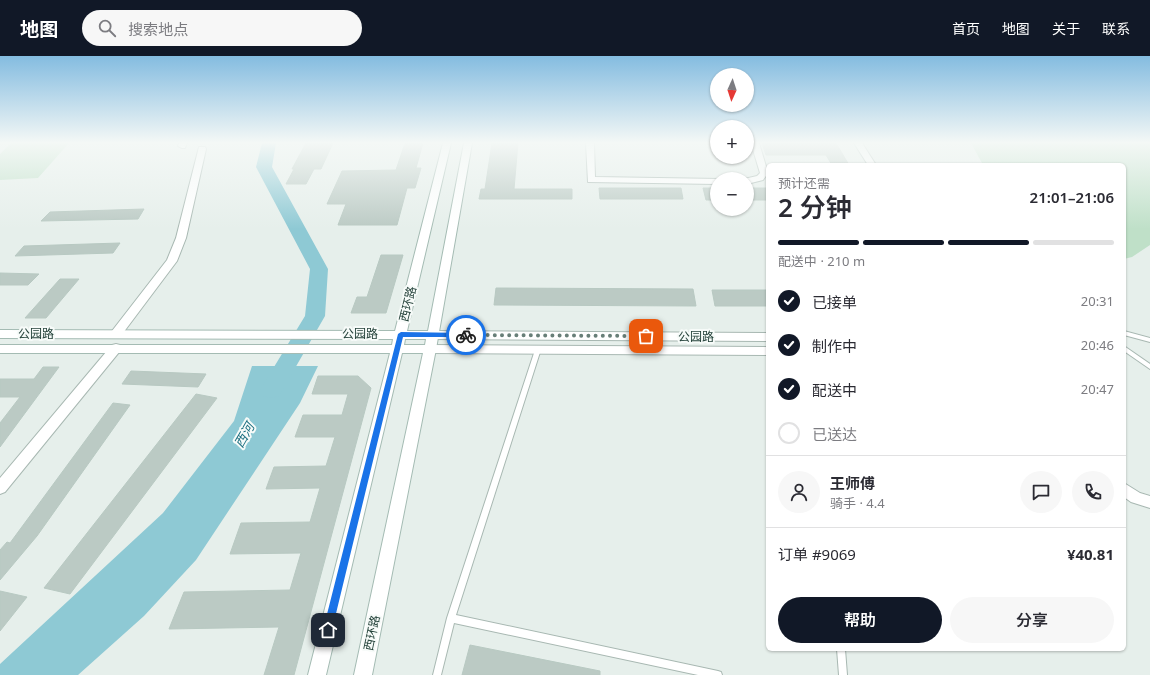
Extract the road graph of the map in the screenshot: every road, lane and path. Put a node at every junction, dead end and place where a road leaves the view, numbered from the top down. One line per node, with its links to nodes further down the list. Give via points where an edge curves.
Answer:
1 (196, 172): 9 (street, via 172,261)
2 (440, 172): 13 (street, 西环路)
3 (463, 172): 14 (street, 西环路)
4 (591, 172): 7 (street, via 591,180)
5 (764, 172): 6 (street, via 760,178)
6 (754, 180)
7 (710, 181)
8 (0, 334): 9 (street, 公园路)
9 (116, 334): 13 (street, 公园路, via 337,334)
10 (1126, 334): 12 (lane)
11 (766, 338): 14 (street, 公园路)
12 (1150, 340)
13 (399, 341): 14 (street, 公园路); 15 (street, 公园路, via 330,348); 26 (street, 西环路)
14 (431, 342): 17 (street, 公园路); 27 (street, 西环路)
15 (116, 348): 16 (street, 公园路); 21 (street)
16 (0, 349)
17 (538, 349): 19 (street, 公园路); 24 (lane)
18 (1126, 349): 20 (lane)
19 (766, 351)
20 (1150, 367)
21 (0, 488)
22 (1126, 490): 23 (street, via 1136,498)
23 (1150, 502)
24 (452, 618): 28 (lane); 29 (lane)
25 (841, 651): 30 (lane)
26 (317, 675)
27 (363, 675)
28 (436, 675)
29 (718, 675)
30 (843, 675)

